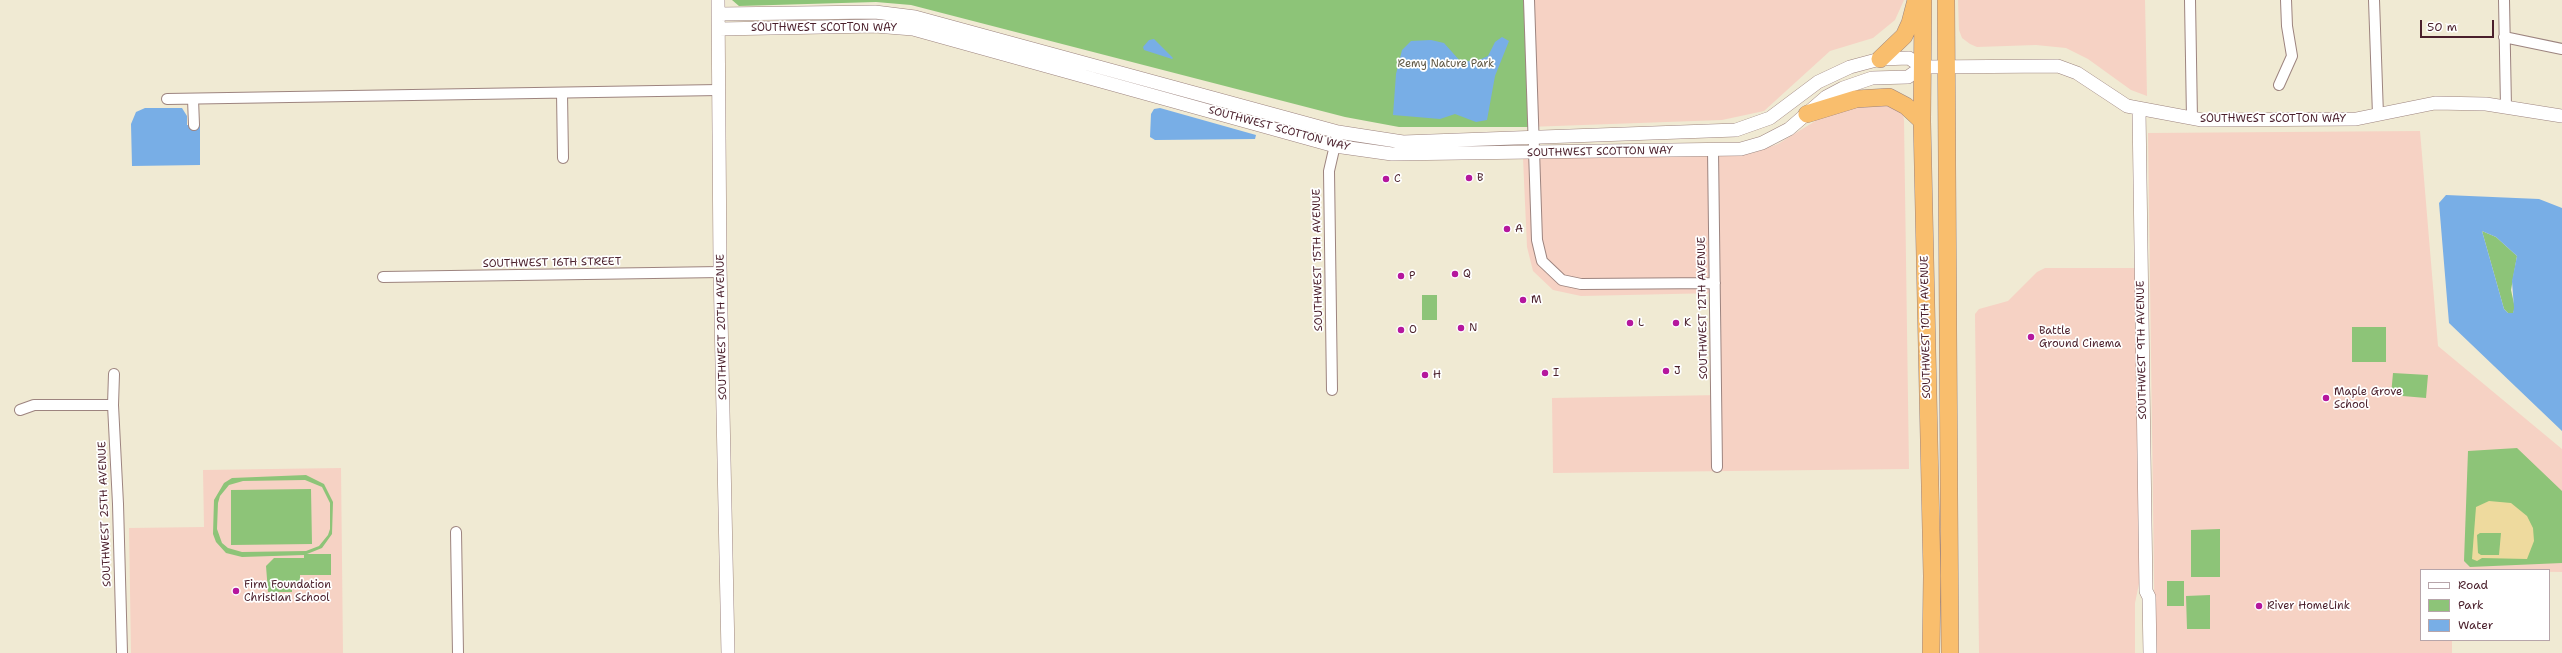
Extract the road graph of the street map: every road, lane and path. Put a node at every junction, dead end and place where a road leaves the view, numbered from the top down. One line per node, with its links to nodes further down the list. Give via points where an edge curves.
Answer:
1 (718, 0): 10 (street, SOUTHWEST 20TH AVENUE)
2 (1529, 0): 33 (street)
3 (1916, 0): 16 (highway, via 1905,34)
4 (1923, 0): 17 (highway, SOUTHWEST 10TH AVENUE)
5 (1946, 0): 18 (highway, SOUTHWEST 10TH AVENUE)
6 (2190, 0): 29 (street)
7 (2286, 0): 19 (street, via 2292,56)
8 (2374, 0): 27 (street)
9 (2504, 0): 13 (street)
10 (719, 14): 11 (street, SOUTHWEST 20TH AVENUE); 12 (street, SOUTHWEST SCOTTON WAY, via 893,13)
11 (719, 29): 14 (street, SOUTHWEST SCOTTON WAY, via 902,28); 20 (street, SOUTHWEST 20TH AVENUE)
12 (984, 34): 14 (street); 32 (street, SOUTHWEST SCOTTON WAY)
13 (2504, 37): 15 (street); 24 (street)
14 (980, 47): 34 (street, SOUTHWEST SCOTTON WAY)
15 (2562, 49)
16 (1880, 59): 17 (street, SOUTHWEST SCOTTON WAY, via 1909,58); 33 (street, SOUTHWEST SCOTTON WAY, via 1829,75 1770,118 1736,130)
17 (1922, 67): 18 (street, SOUTHWEST SCOTTON WAY); 26 (street, SOUTHWEST SCOTTON WAY, via 1908,77 1872,78 1843,88 1826,97); 30 (highway, SOUTHWEST 10TH AVENUE)
18 (1947, 67): 25 (street, SOUTHWEST SCOTTON WAY, via 2058,66 2077,73 2123,104); 52 (highway, SOUTHWEST 10TH AVENUE)
19 (2279, 85)
20 (719, 90): 21 (street); 38 (street, SOUTHWEST 20TH AVENUE)
21 (562, 93): 23 (street); 37 (street)
22 (167, 99): 23 (street)
23 (193, 99): 31 (street)
24 (2506, 107): 27 (street, SOUTHWEST SCOTTON WAY, via 2435,103); 28 (street, SOUTHWEST SCOTTON WAY)
25 (2139, 110): 29 (street, SOUTHWEST SCOTTON WAY); 47 (street, SOUTHWEST 9TH AVENUE)
26 (1807, 114): 30 (highway, via 1856,98 1883,97 1900,101); 35 (street, SOUTHWEST SCOTTON WAY, via 1789,129 1762,143 1741,149)
27 (2378, 115): 29 (street, SOUTHWEST SCOTTON WAY, via 2356,119 2217,121)
28 (2562, 116)
29 (2192, 118)
30 (1922, 121): 51 (highway, SOUTHWEST 10TH AVENUE, via 1932,576)
31 (194, 125)
32 (1338, 132): 33 (street, SOUTHWEST SCOTTON WAY, via 1403,142); 34 (street, SOUTHWEST 15TH AVENUE)
33 (1535, 137): 36 (street)
34 (1335, 146): 36 (street, SOUTHWEST SCOTTON WAY, via 1403,155); 42 (street, SOUTHWEST 15TH AVENUE, via 1329,171)
35 (1713, 150): 36 (street, SOUTHWEST SCOTTON WAY); 40 (street, SOUTHWEST 12TH AVENUE)
36 (1536, 153): 40 (street, via 1538,251 1549,270 1562,280 1581,284)
37 (563, 158)
38 (721, 272): 39 (street, SOUTHWEST 16TH STREET); 50 (street, SOUTHWEST 20TH AVENUE)
39 (383, 277)
40 (1715, 283): 45 (street, SOUTHWEST 12TH AVENUE)
41 (114, 374): 43 (street, SOUTHWEST 25TH AVENUE)
42 (1332, 390)
43 (113, 405): 44 (street, via 34,405); 48 (street, SOUTHWEST 25TH AVENUE)
44 (20, 410)
45 (1717, 467)
46 (456, 532): 49 (street)
47 (2146, 591): 53 (street, SOUTHWEST 9TH AVENUE, via 2141,596); 54 (street, SOUTHWEST 9TH AVENUE, via 2149,597)
48 (122, 653)
49 (458, 653)
50 (728, 653)
51 (1931, 653)
52 (1950, 653)
53 (2141, 653)
54 (2150, 653)

